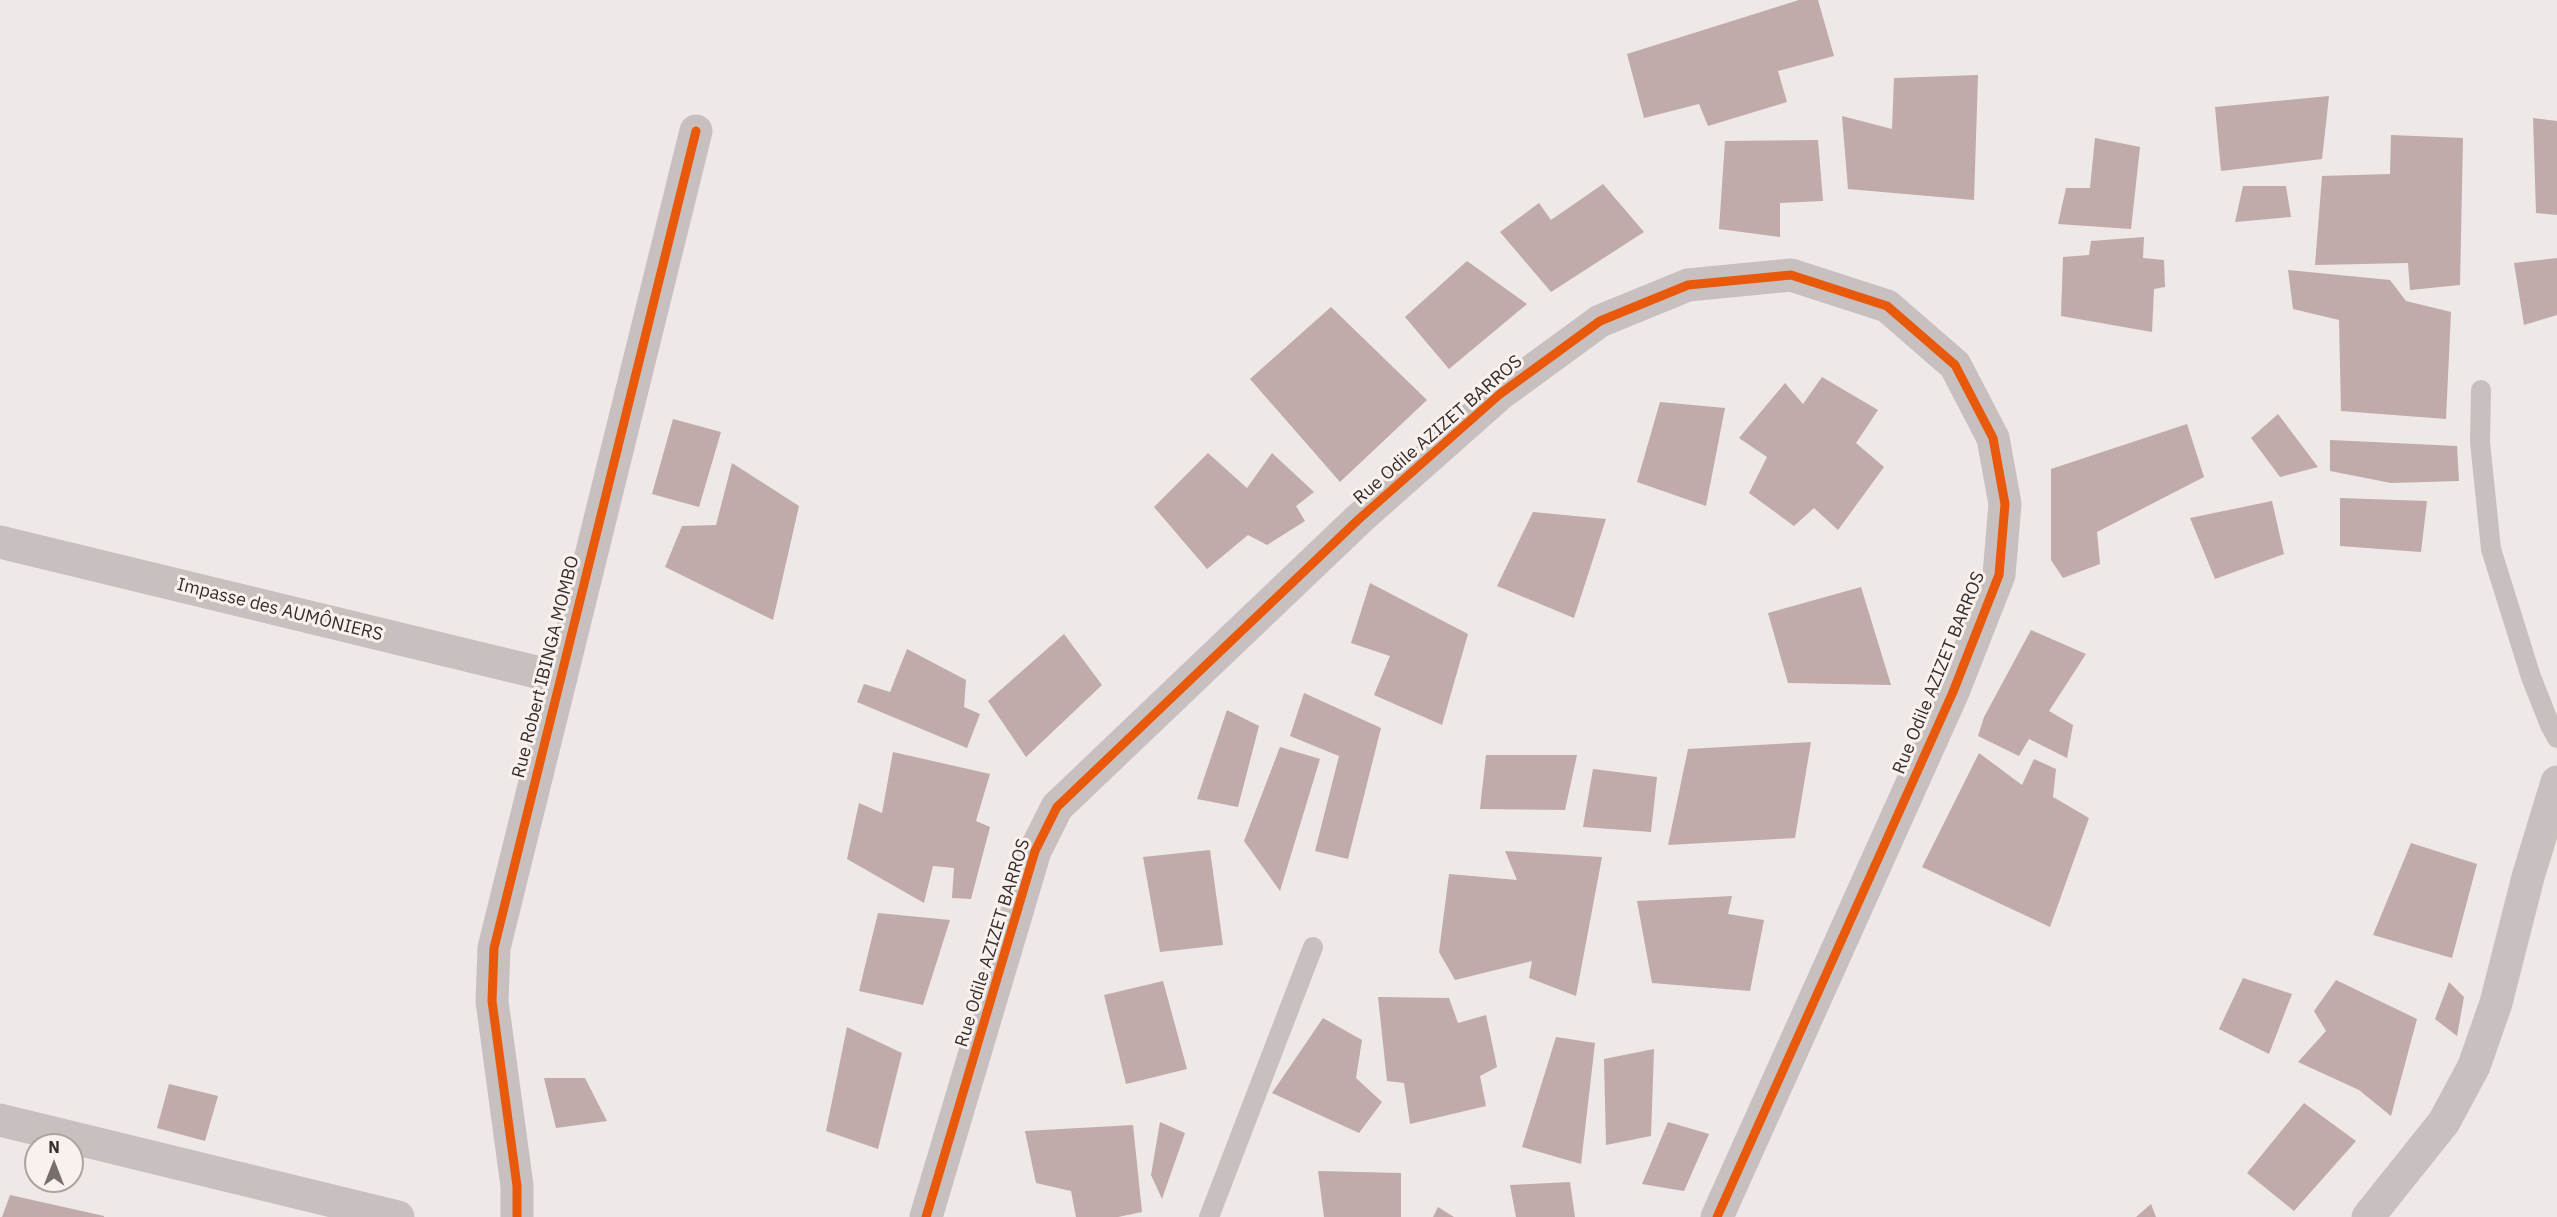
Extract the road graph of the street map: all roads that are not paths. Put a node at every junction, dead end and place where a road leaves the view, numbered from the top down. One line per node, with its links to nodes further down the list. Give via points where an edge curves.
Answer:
1 (696, 131): 4 (street, Rue Robert IBINGA MOMBO)
2 (2481, 390): 5 (lane, via 2480,442 2491,549 2531,677)
3 (0, 542): 4 (street, Impasse des AUMÔNIERS)
4 (561, 678): 10 (street, Rue Robert IBINGA MOMBO, via 494,948 492,1001 517,1186)
5 (2557, 738)
6 (2557, 782): 14 (street, via 2496,1003 2474,1066 2444,1122)
7 (1313, 947): 12 (lane)
8 (0, 1120): 9 (street)
9 (398, 1217)
10 (517, 1217)
11 (926, 1217): 13 (street, Rue Odile AZIZET BARROS, via 1035,851 1057,807 1359,519 1500,394 1600,321 1688,285 1791,275 1887,306 1955,365 1993,438 2005,504 1999,575 1953,692)
12 (1209, 1217)
13 (1717, 1217)
14 (2368, 1217)

